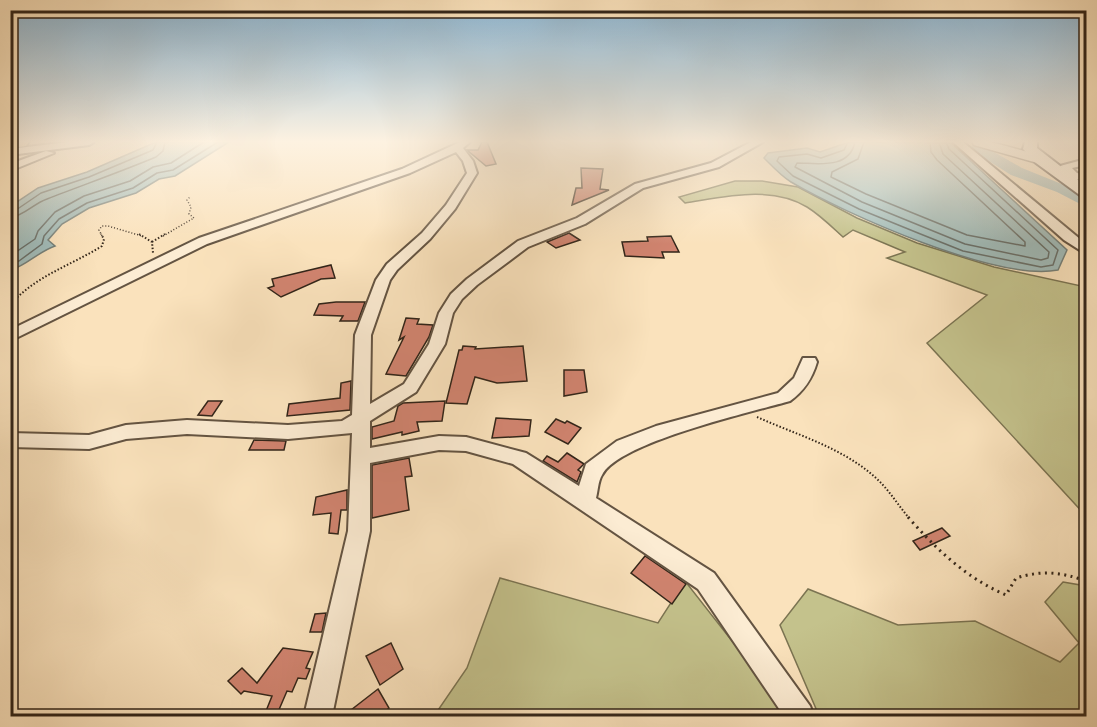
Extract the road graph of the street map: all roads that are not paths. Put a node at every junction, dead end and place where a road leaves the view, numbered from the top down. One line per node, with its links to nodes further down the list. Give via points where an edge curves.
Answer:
1 (391, 176): 8 (street, via 203,241)
2 (470, 176): 10 (street, via 451,207 383,280 363,335)
3 (675, 176): 10 (street, via 639,186 581,221 523,244 472,282 446,313 437,344 410,388)
4 (997, 176): 7 (street)
5 (1063, 176): 6 (main road)
6 (1086, 193)
7 (1086, 250)
8 (10, 336)
9 (808, 362): 13 (street, via 798,387 784,397 656,433 624,446 593,470)
10 (362, 419): 11 (street, via 346,428 288,432 187,427 126,432 90,442); 12 (street)
11 (10, 440)
12 (359, 457): 13 (street, via 439,444 488,448 519,459); 14 (street, via 359,531)
13 (585, 501): 15 (street, via 706,581)
14 (318, 717)
15 (800, 717)

